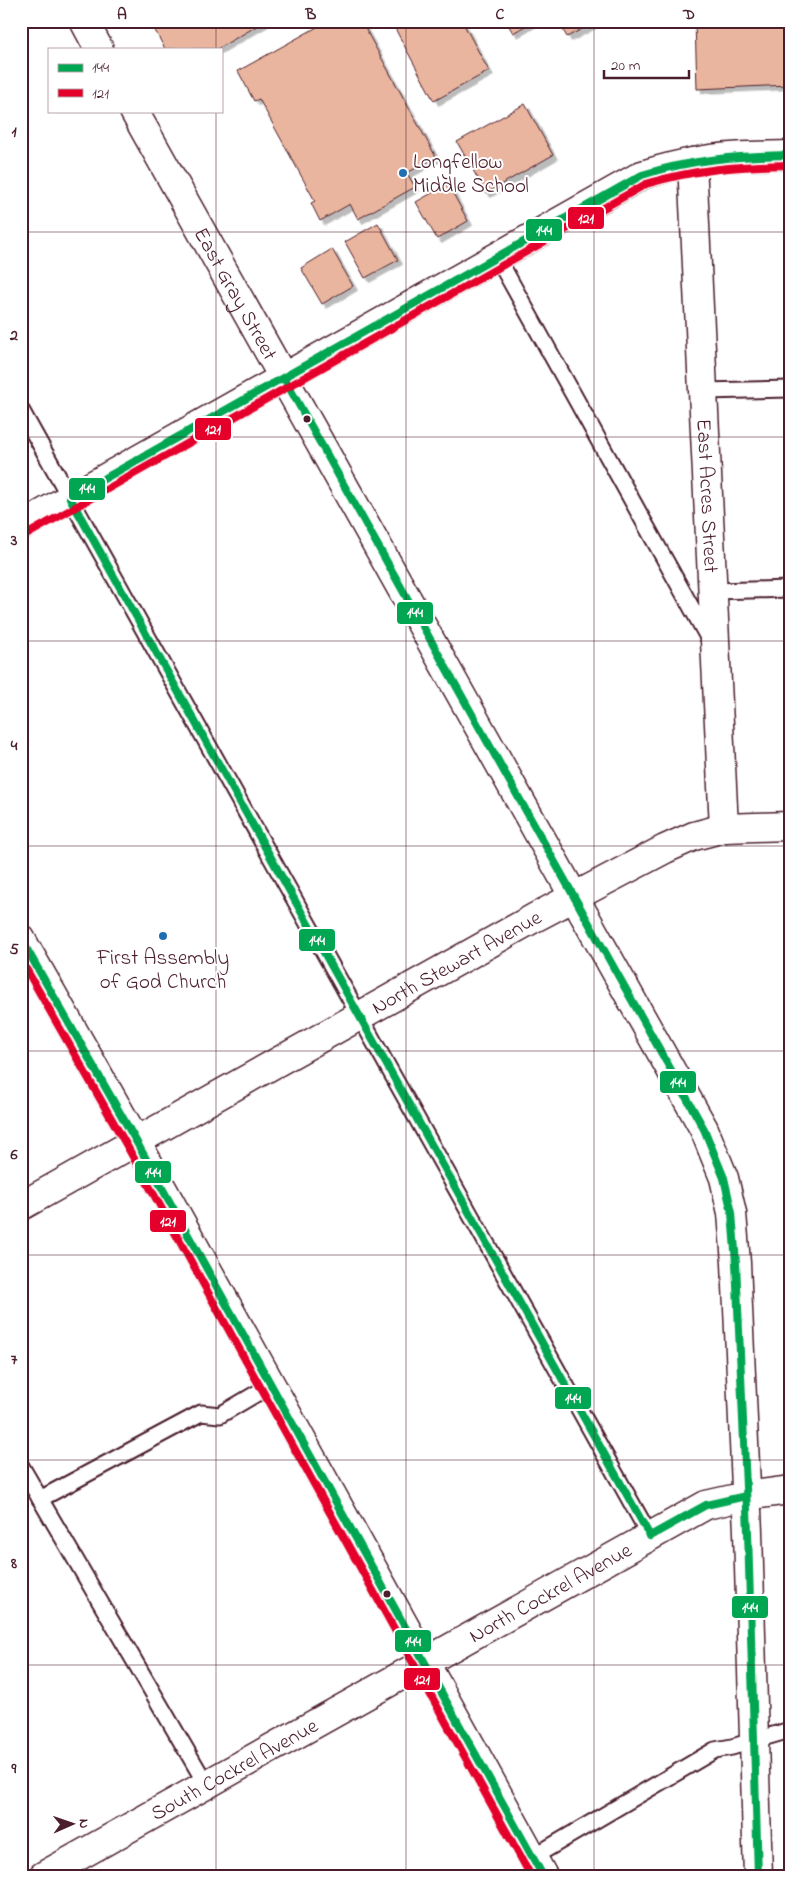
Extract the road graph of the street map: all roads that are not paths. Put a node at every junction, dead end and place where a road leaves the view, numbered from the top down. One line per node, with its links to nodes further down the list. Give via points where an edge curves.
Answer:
1 (84, 21): 2 (street)
2 (98, 48)
3 (135, 112): 7 (street, East Gray Street)
4 (790, 155): 5 (street)
5 (692, 162): 6 (street, via 642,175); 9 (street, East Acres Street)
6 (497, 257): 7 (street); 15 (lane)
7 (284, 378): 11 (street); 18 (street, East Gray Street)
8 (790, 389): 9 (lane)
9 (703, 391): 14 (street, East Acres Street)
10 (21, 410): 11 (lane)
11 (70, 498): 12 (street); 20 (lane)
12 (21, 526)
13 (790, 589): 14 (lane)
14 (713, 591): 15 (street, East Acres Street)
15 (715, 649): 17 (street, East Acres Street)
16 (790, 826): 17 (street, North Stewart Avenue)
17 (724, 828): 18 (street, North Stewart Avenue, via 694,836)
18 (574, 896): 20 (street, North Stewart Avenue); 26 (street, East Gray Street, via 704,1129 724,1178 732,1213)
19 (21, 939): 21 (street)
20 (360, 1016): 21 (street, North Stewart Avenue); 28 (lane)
21 (136, 1142): 22 (street, North Stewart Avenue); 23 (street)
22 (21, 1206)
23 (271, 1385): 27 (lane, via 220,1415 201,1413); 29 (street)
24 (21, 1466): 27 (lane)
25 (790, 1490): 26 (street, North Cockrel Avenue)
26 (746, 1496): 28 (street, North Cockrel Avenue, via 706,1505); 31 (street)
27 (40, 1499): 32 (lane)
28 (650, 1536): 29 (street, North Cockrel Avenue)
29 (425, 1662): 32 (street, South Cockrel Avenue); 33 (street)
30 (790, 1730): 31 (lane)
31 (754, 1740): 33 (lane, via 714,1750); 35 (street)
32 (206, 1784): 34 (street, South Cockrel Avenue)
33 (538, 1867)
34 (53, 1870)
35 (758, 1876)

